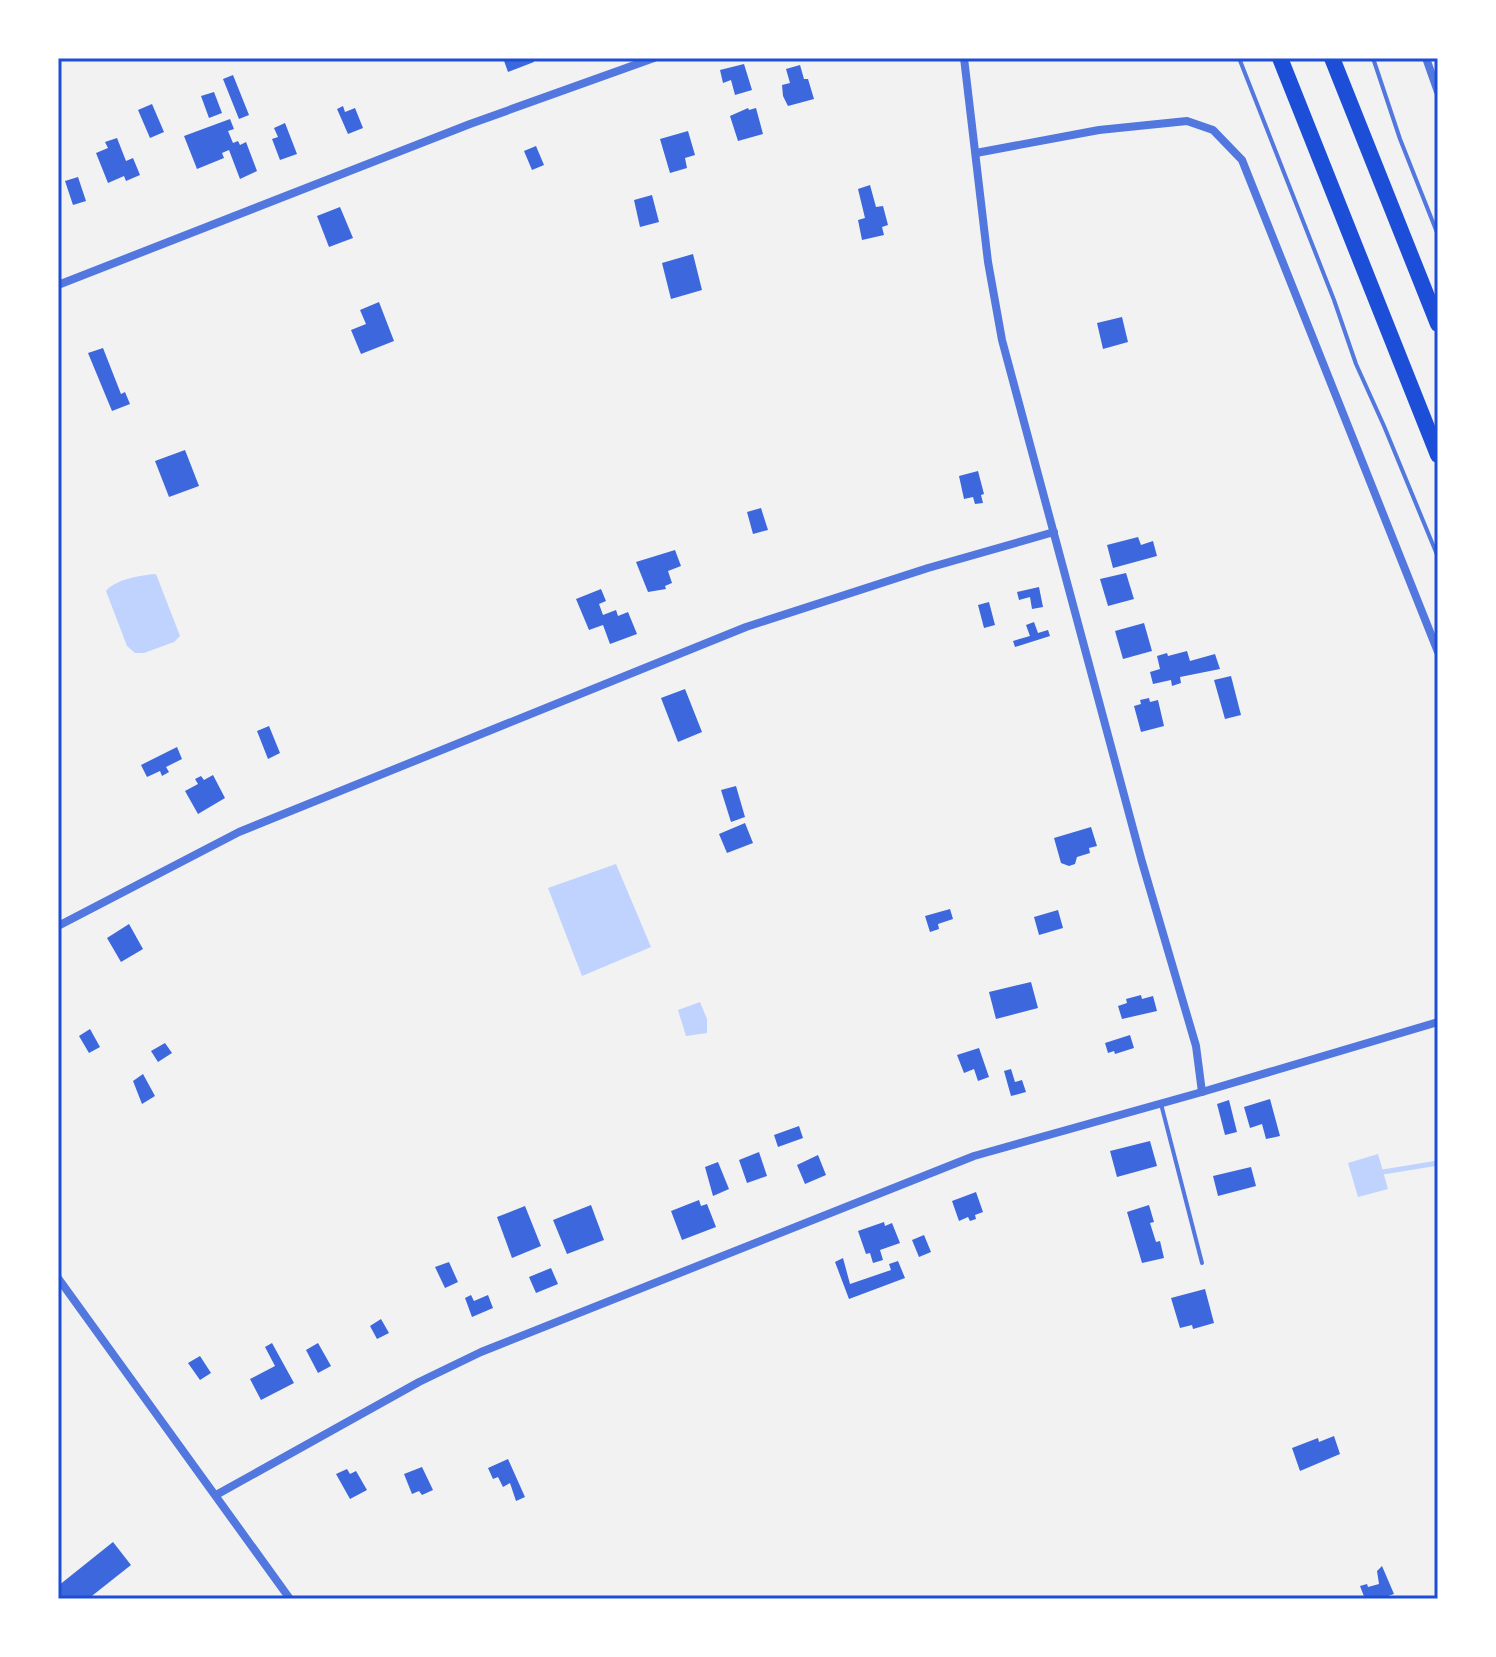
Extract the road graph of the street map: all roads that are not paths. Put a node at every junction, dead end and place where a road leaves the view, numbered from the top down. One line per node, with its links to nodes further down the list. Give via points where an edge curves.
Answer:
1 (654, 58): 11 (street)
2 (964, 58): 9 (street)
3 (1239, 58): 15 (lane, via 1356,364)
4 (1280, 58): 13 (highway)
5 (1332, 58): 12 (highway)
6 (1373, 58): 10 (lane)
7 (1426, 58): 8 (street)
8 (1438, 92)
9 (976, 153): 14 (street, via 1002,340); 16 (street, via 1099,130 1187,121 1213,130 1242,160)
10 (1438, 235)
11 (58, 285)
12 (1438, 324)
13 (1438, 455)
14 (1054, 532): 17 (street, via 746,627 239,832); 19 (street, via 1196,1046)
15 (1438, 557)
16 (1438, 652)
17 (58, 926)
18 (1438, 1022): 19 (street)
19 (1202, 1092): 20 (street)
20 (1161, 1104): 21 (lane); 23 (street, via 974,1156 481,1352)
21 (1202, 1263)
22 (58, 1278): 23 (street)
23 (216, 1495): 24 (street)
24 (290, 1599)

